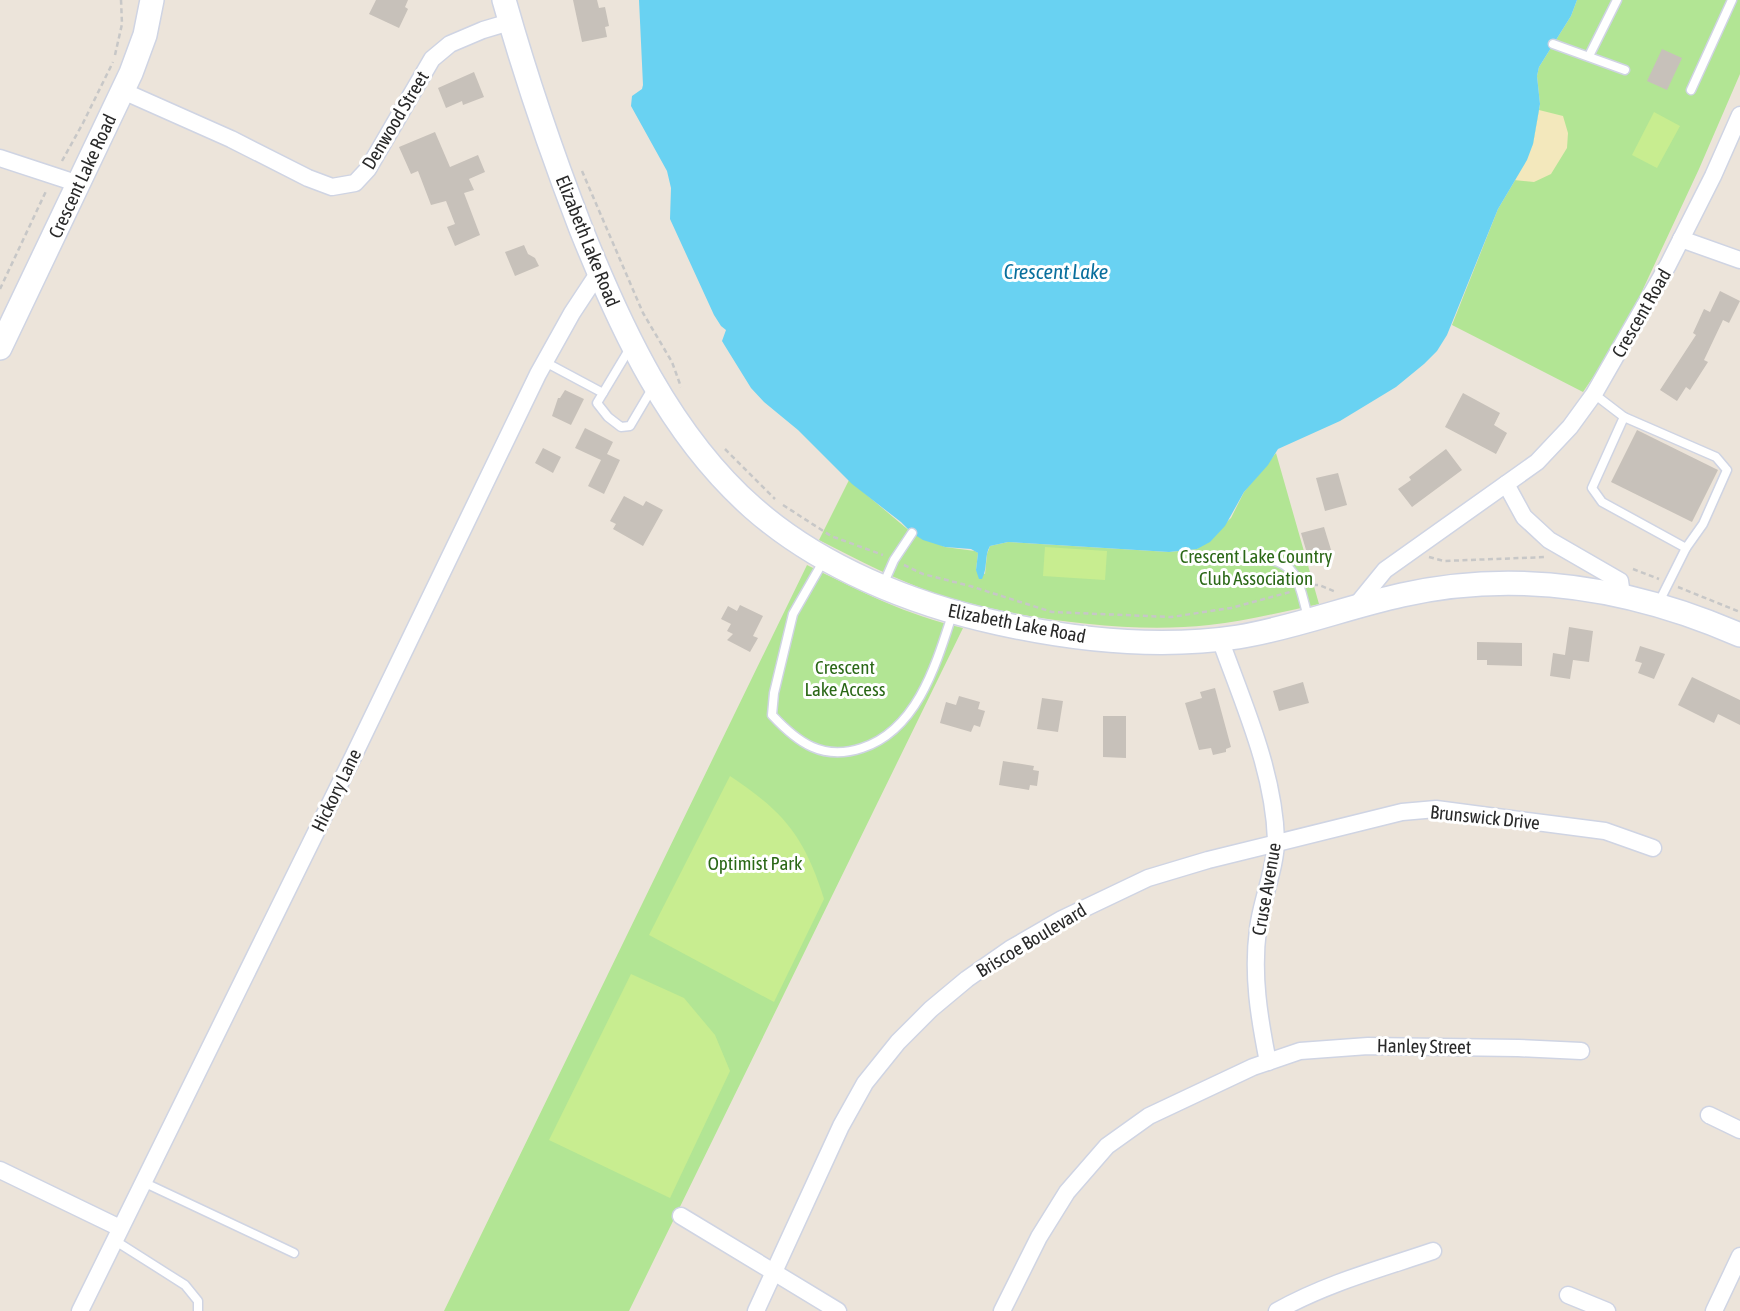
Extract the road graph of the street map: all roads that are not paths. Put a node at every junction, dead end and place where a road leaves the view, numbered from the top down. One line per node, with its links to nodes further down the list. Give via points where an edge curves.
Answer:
1 (152, 0): 9 (street, Crescent Lake Road, via 145,35)
2 (1617, 0): 6 (lane)
3 (1732, 0): 8 (lane)
4 (507, 11): 9 (street, Denwood Street, via 440,50 355,183 331,187 308,178); 15 (street, Elizabeth Lake Road, via 558,167)
5 (1553, 44): 6 (lane)
6 (1589, 55): 7 (lane)
7 (1625, 70)
8 (1691, 90)
9 (123, 91): 12 (street, Crescent Lake Road)
10 (1740, 116): 13 (street, Crescent Road)
11 (0, 158): 12 (street)
12 (79, 184): 17 (street, Crescent Lake Road)
13 (1681, 239): 14 (street); 21 (street, Crescent Road)
14 (1740, 260)
15 (599, 272): 16 (street, Elizabeth Lake Road); 18 (street, Hickory Lane)
16 (632, 344): 19 (street, Elizabeth Lake Road); 20 (lane)
17 (0, 348)
18 (545, 362): 20 (lane); 43 (street, Hickory Lane)
19 (655, 384): 20 (lane, via 630,426 621,427 608,417 597,403); 26 (street, Elizabeth Lake Road, via 694,444 729,485 771,523)
20 (603, 393)
21 (1594, 394): 22 (lane); 23 (street, Crescent Road, via 1537,462)
22 (1624, 417): 25 (lane, via 1592,488 1602,502); 25 (lane, via 1716,457 1727,470 1703,524)
23 (1506, 484): 29 (street, via 1524,517 1549,540 1620,581); 31 (street, Crescent Road, via 1385,570)
24 (912, 533): 28 (lane)
25 (1686, 548): 30 (lane)
26 (825, 558): 28 (street, Elizabeth Lake Road); 32 (lane, via 793,614 772,715 788,733 815,749 844,754 878,743 898,727 923,692)
27 (1265, 559): 33 (lane, via 1281,562 1294,573)
28 (883, 586): 32 (street, Elizabeth Lake Road)
29 (1622, 595): 30 (street, Elizabeth Lake Road); 31 (street, Elizabeth Lake Road, via 1561,585 1496,582 1440,588)
30 (1658, 605): 34 (street, Elizabeth Lake Road)
31 (1354, 608): 33 (street, Elizabeth Lake Road)
32 (953, 612): 35 (street, Elizabeth Lake Road, via 1020,628 1095,638)
33 (1309, 620): 35 (street, Elizabeth Lake Road)
34 (1740, 635)
35 (1220, 639): 36 (street, Cruse Avenue, via 1256,740 1273,807)
36 (1276, 844): 37 (street, Brunswick Drive, via 1357,822 1436,808 1605,831); 39 (street, Cruse Avenue, via 1255,965 1255,996); 49 (street, Briscoe Boulevard, via 1148,878 1100,900 1010,949 931,1009 865,1083)
37 (1653, 848)
38 (1581, 1051): 39 (street, Hanley Street, via 1368,1045 1300,1051)
39 (1268, 1062): 55 (street, Hanley Street, via 1149,1116 1107,1146 1066,1192)
40 (1709, 1115): 41 (street)
41 (1740, 1130)
42 (0, 1170): 45 (street)
43 (144, 1182): 45 (street, Hickory Lane); 47 (lane)
44 (681, 1216): 49 (street)
45 (117, 1234): 51 (street, Hickory Lane); 52 (lane, via 185,1285 198,1301)
46 (1433, 1251): 56 (street, via 1353,1276)
47 (294, 1253)
48 (1740, 1256): 58 (street)
49 (774, 1274): 53 (street, Briscoe Boulevard); 54 (street)
50 (1568, 1295): 57 (street)
51 (80, 1311)
52 (198, 1311)
53 (756, 1311)
54 (838, 1311)
55 (1002, 1311)
56 (1277, 1311)
57 (1606, 1311)
58 (1714, 1311)

